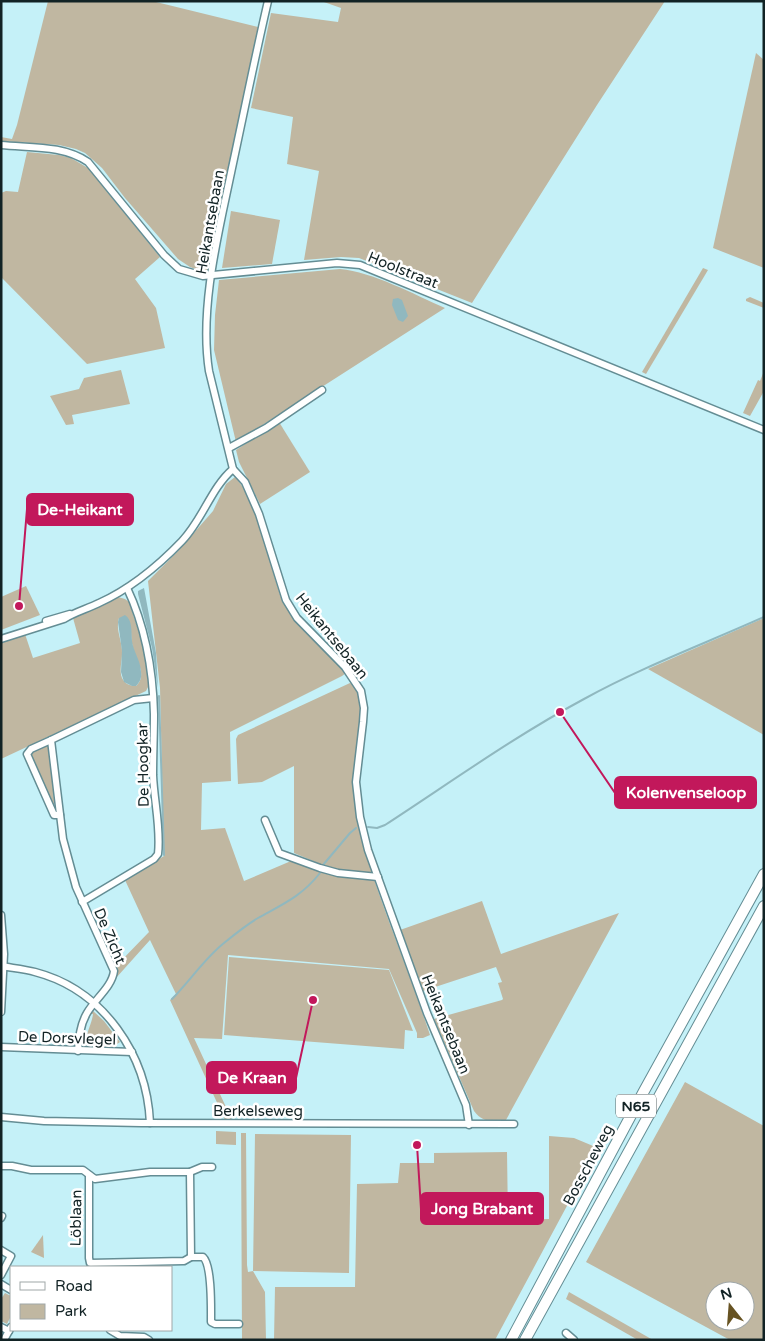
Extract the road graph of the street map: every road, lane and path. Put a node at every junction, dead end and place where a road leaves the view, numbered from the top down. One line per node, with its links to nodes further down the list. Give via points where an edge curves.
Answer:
1 (268, 1): 3 (street, Heikantsebaan)
2 (1, 145): 3 (street, Hoolstraat, via 63,150 77,155 94,168 179,269 198,276)
3 (212, 275): 5 (street, Hoolstraat, via 337,263 360,265); 6 (street, Heikantsebaan, via 207,355)
4 (322, 390): 6 (street, via 266,428)
5 (764, 430)
6 (229, 448): 7 (street, Heikantsebaan)
7 (233, 469): 8 (street, via 220,481 183,541); 15 (street, Heikantsebaan, via 245,482 259,514 289,607 345,666 361,691 364,708 356,790 364,833)
8 (127, 588): 9 (street, via 64,619); 10 (street, De Hoogkar, via 144,639)
9 (1, 639)
10 (153, 698): 11 (street, via 134,700); 16 (street, De Hoogkar, via 158,854)
11 (51, 740): 12 (street); 12 (street, via 27,754 54,814)
12 (60, 815): 16 (street, via 63,839)
13 (265, 820): 15 (street, via 279,853 338,873)
14 (764, 874): 44 (main road, Bosscheweg / N65)
15 (378, 877): 28 (street, Heikantsebaan, via 427,1013 466,1105)
16 (82, 902): 20 (street, De Zicht, via 114,971 112,980)
17 (764, 906): 45 (main road, Bosscheweg / N65)
18 (1, 915): 19 (street, via 4,937)
19 (2, 966): 20 (street, via 52,978); 21 (street)
20 (94, 1004): 23 (street, via 80,1030); 24 (street, via 112,1021)
21 (1, 1012)
22 (1, 1047): 23 (street, De Dorsvlegel)
23 (78, 1051): 24 (street, De Dorsvlegel)
24 (132, 1052): 26 (street, via 145,1084)
25 (1, 1117): 26 (street, Berkelseweg)
26 (150, 1123): 28 (street, Berkelseweg)
27 (514, 1124): 28 (street, Berkelseweg)
28 (470, 1125)
29 (1, 1166): 32 (street, via 31,1170 83,1170)
30 (212, 1167): 31 (street, Löblaan)
31 (190, 1172): 32 (street, Löblaan, via 150,1172 101,1179); 34 (street)
32 (89, 1175): 35 (street, Löblaan)
33 (1, 1250): 36 (street, via 11,1256)
34 (191, 1257): 35 (street, Löblaan, via 184,1261); 37 (street, via 203,1257 208,1264 211,1322)
35 (89, 1265)
36 (1, 1275)
37 (239, 1324)
38 (1, 1327): 39 (street)
39 (10, 1329): 42 (street)
40 (566, 1333): 46 (street)
41 (120, 1338): 43 (street, via 144,1337)
42 (4, 1340)
43 (149, 1340)
44 (511, 1340)
45 (525, 1340)
46 (574, 1340)

